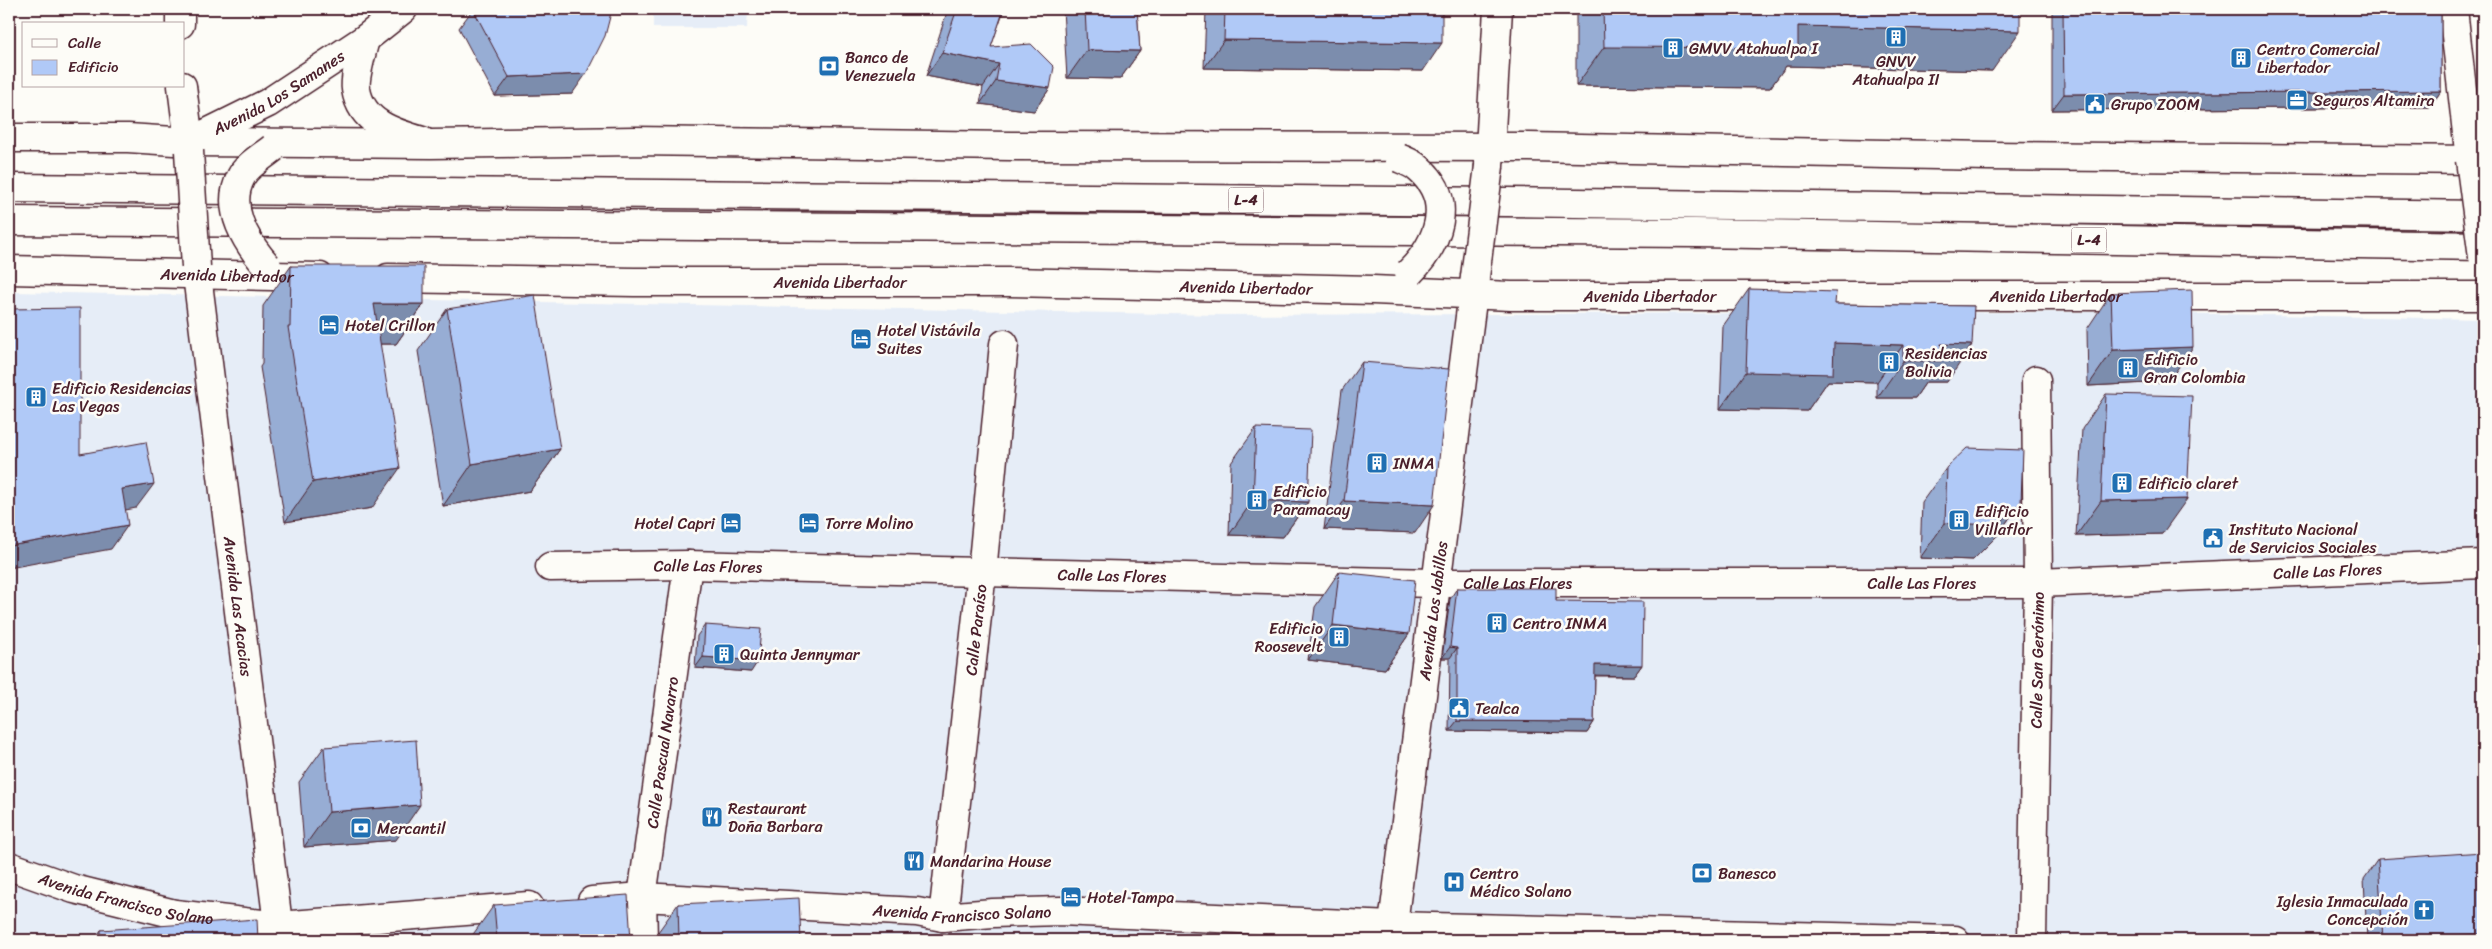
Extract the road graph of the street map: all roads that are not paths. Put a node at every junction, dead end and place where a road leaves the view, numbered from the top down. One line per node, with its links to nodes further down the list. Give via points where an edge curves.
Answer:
1 (180, 9): 5 (main road)
2 (404, 9): 6 (main road, Avenida Los Samanes)
3 (1498, 9): 13 (main road)
4 (2453, 9): 14 (main road)
5 (180, 22)
6 (365, 40): 9 (main road, Avenida Los Samanes, via 355,89 365,112 386,130); 11 (main road, Avenida Los Samanes, via 268,103)
7 (182, 88): 11 (main road)
8 (9, 138): 11 (main road, via 128,138)
9 (431, 144): 10 (main road); 12 (main road, via 634,141)
10 (279, 145): 11 (main road); 22 (main road, bridge, via 251,166 241,178 236,195 240,228)
11 (189, 146): 21 (main road, Avenida Las Acacias, bridge)
12 (1368, 148): 13 (main road); 24 (main road, bridge, via 1418,168 1430,180 1437,196 1439,213 1439,226 1424,258 1409,273)
13 (1490, 156): 14 (main road); 23 (main road, Avenida Los Jabillos, bridge)
14 (2477, 160): 19 (main road, bridge)
15 (9, 188): 16 (main road, L-4)
16 (2483, 215)
17 (9, 221): 18 (main road, L-4, via 1675,233)
18 (2483, 246)
19 (2483, 257)
20 (9, 270): 21 (main road, Avenida Libertador)
21 (197, 271): 22 (main road, Avenida Libertador); 37 (main road, Avenida Las Acacias)
22 (271, 271): 24 (main road, Avenida Libertador, via 355,277 634,282 1007,282)
23 (1474, 286): 24 (main road, Avenida Libertador); 25 (main road, Avenida Libertador); 32 (main road, Avenida Los Jabillos)
24 (1373, 290)
25 (2483, 296)
26 (1004, 344): 31 (main road, Calle Paraíso)
27 (2036, 380): 33 (main road, Calle San Gerónimo)
28 (2483, 564): 33 (main road, Calle Las Flores)
29 (688, 565): 30 (main road, Calle Las Flores); 31 (main road, Calle Las Flores); 35 (main road, Calle Pascual Navarro)
30 (550, 567)
31 (982, 572): 32 (main road, Calle Las Flores); 36 (main road, Calle Paraíso)
32 (1434, 583): 33 (main road, Calle Las Flores); 38 (main road, Avenida Los Jabillos)
33 (2038, 583): 41 (main road, Calle San Gerónimo)
34 (9, 866): 37 (main road, Avenida Francisco Solano, via 74,889 175,914)
35 (642, 897): 36 (main road, Avenida Francisco Solano, via 917,912); 37 (main road, Avenida Francisco Solano); 39 (main road, Calle Pascual Navarro)
36 (943, 917): 38 (main road, Avenida Francisco Solano, via 1060,911)
37 (279, 933)
38 (1391, 933): 40 (main road, Avenida Francisco Solano)
39 (643, 940)
40 (1955, 940)
41 (2032, 940)

